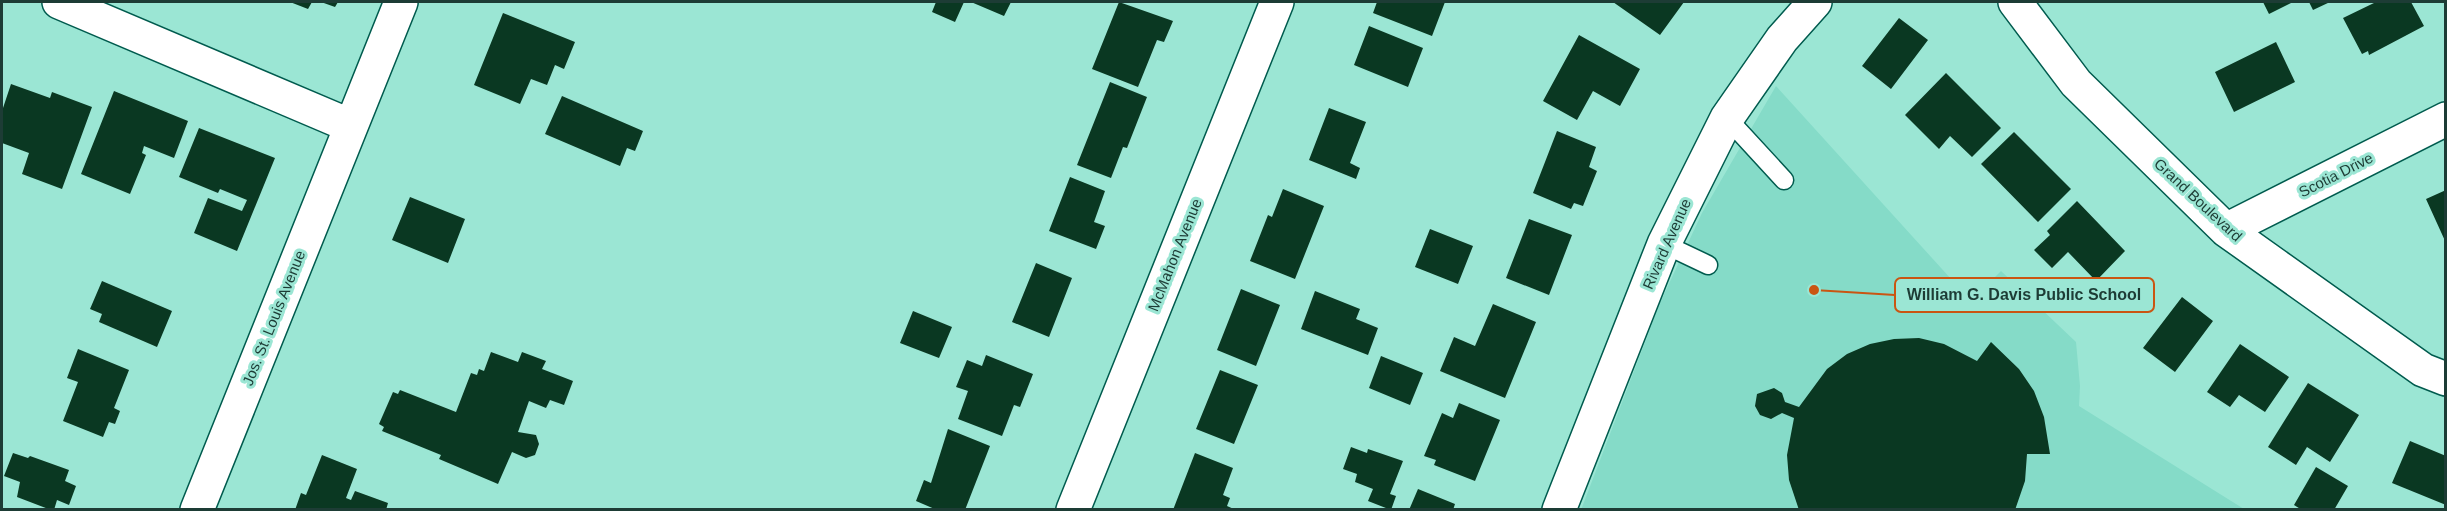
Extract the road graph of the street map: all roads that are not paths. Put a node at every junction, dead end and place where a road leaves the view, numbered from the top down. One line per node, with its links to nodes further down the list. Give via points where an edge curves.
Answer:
1 (59, 2): 8 (street)
2 (401, 2): 8 (street, Jos. St. Louis Avenue)
3 (1815, 2): 6 (street, Rivard Avenue, via 1782,39)
4 (2015, 2): 10 (street, Grand Boulevard, via 2076,83)
5 (1273, 3): 15 (street, McMahon Avenue)
6 (1727, 118): 9 (lane); 11 (street, Rivard Avenue)
7 (2445, 120): 10 (street, Scotia Drive)
8 (351, 126): 14 (street, Jos. St. Louis Avenue)
9 (1784, 180)
10 (2226, 230): 13 (street, Grand Boulevard, via 2423,370)
11 (1664, 244): 12 (lane); 16 (street, Rivard Avenue)
12 (1708, 265)
13 (2445, 379)
14 (197, 510)
15 (1073, 510)
16 (1559, 510)

